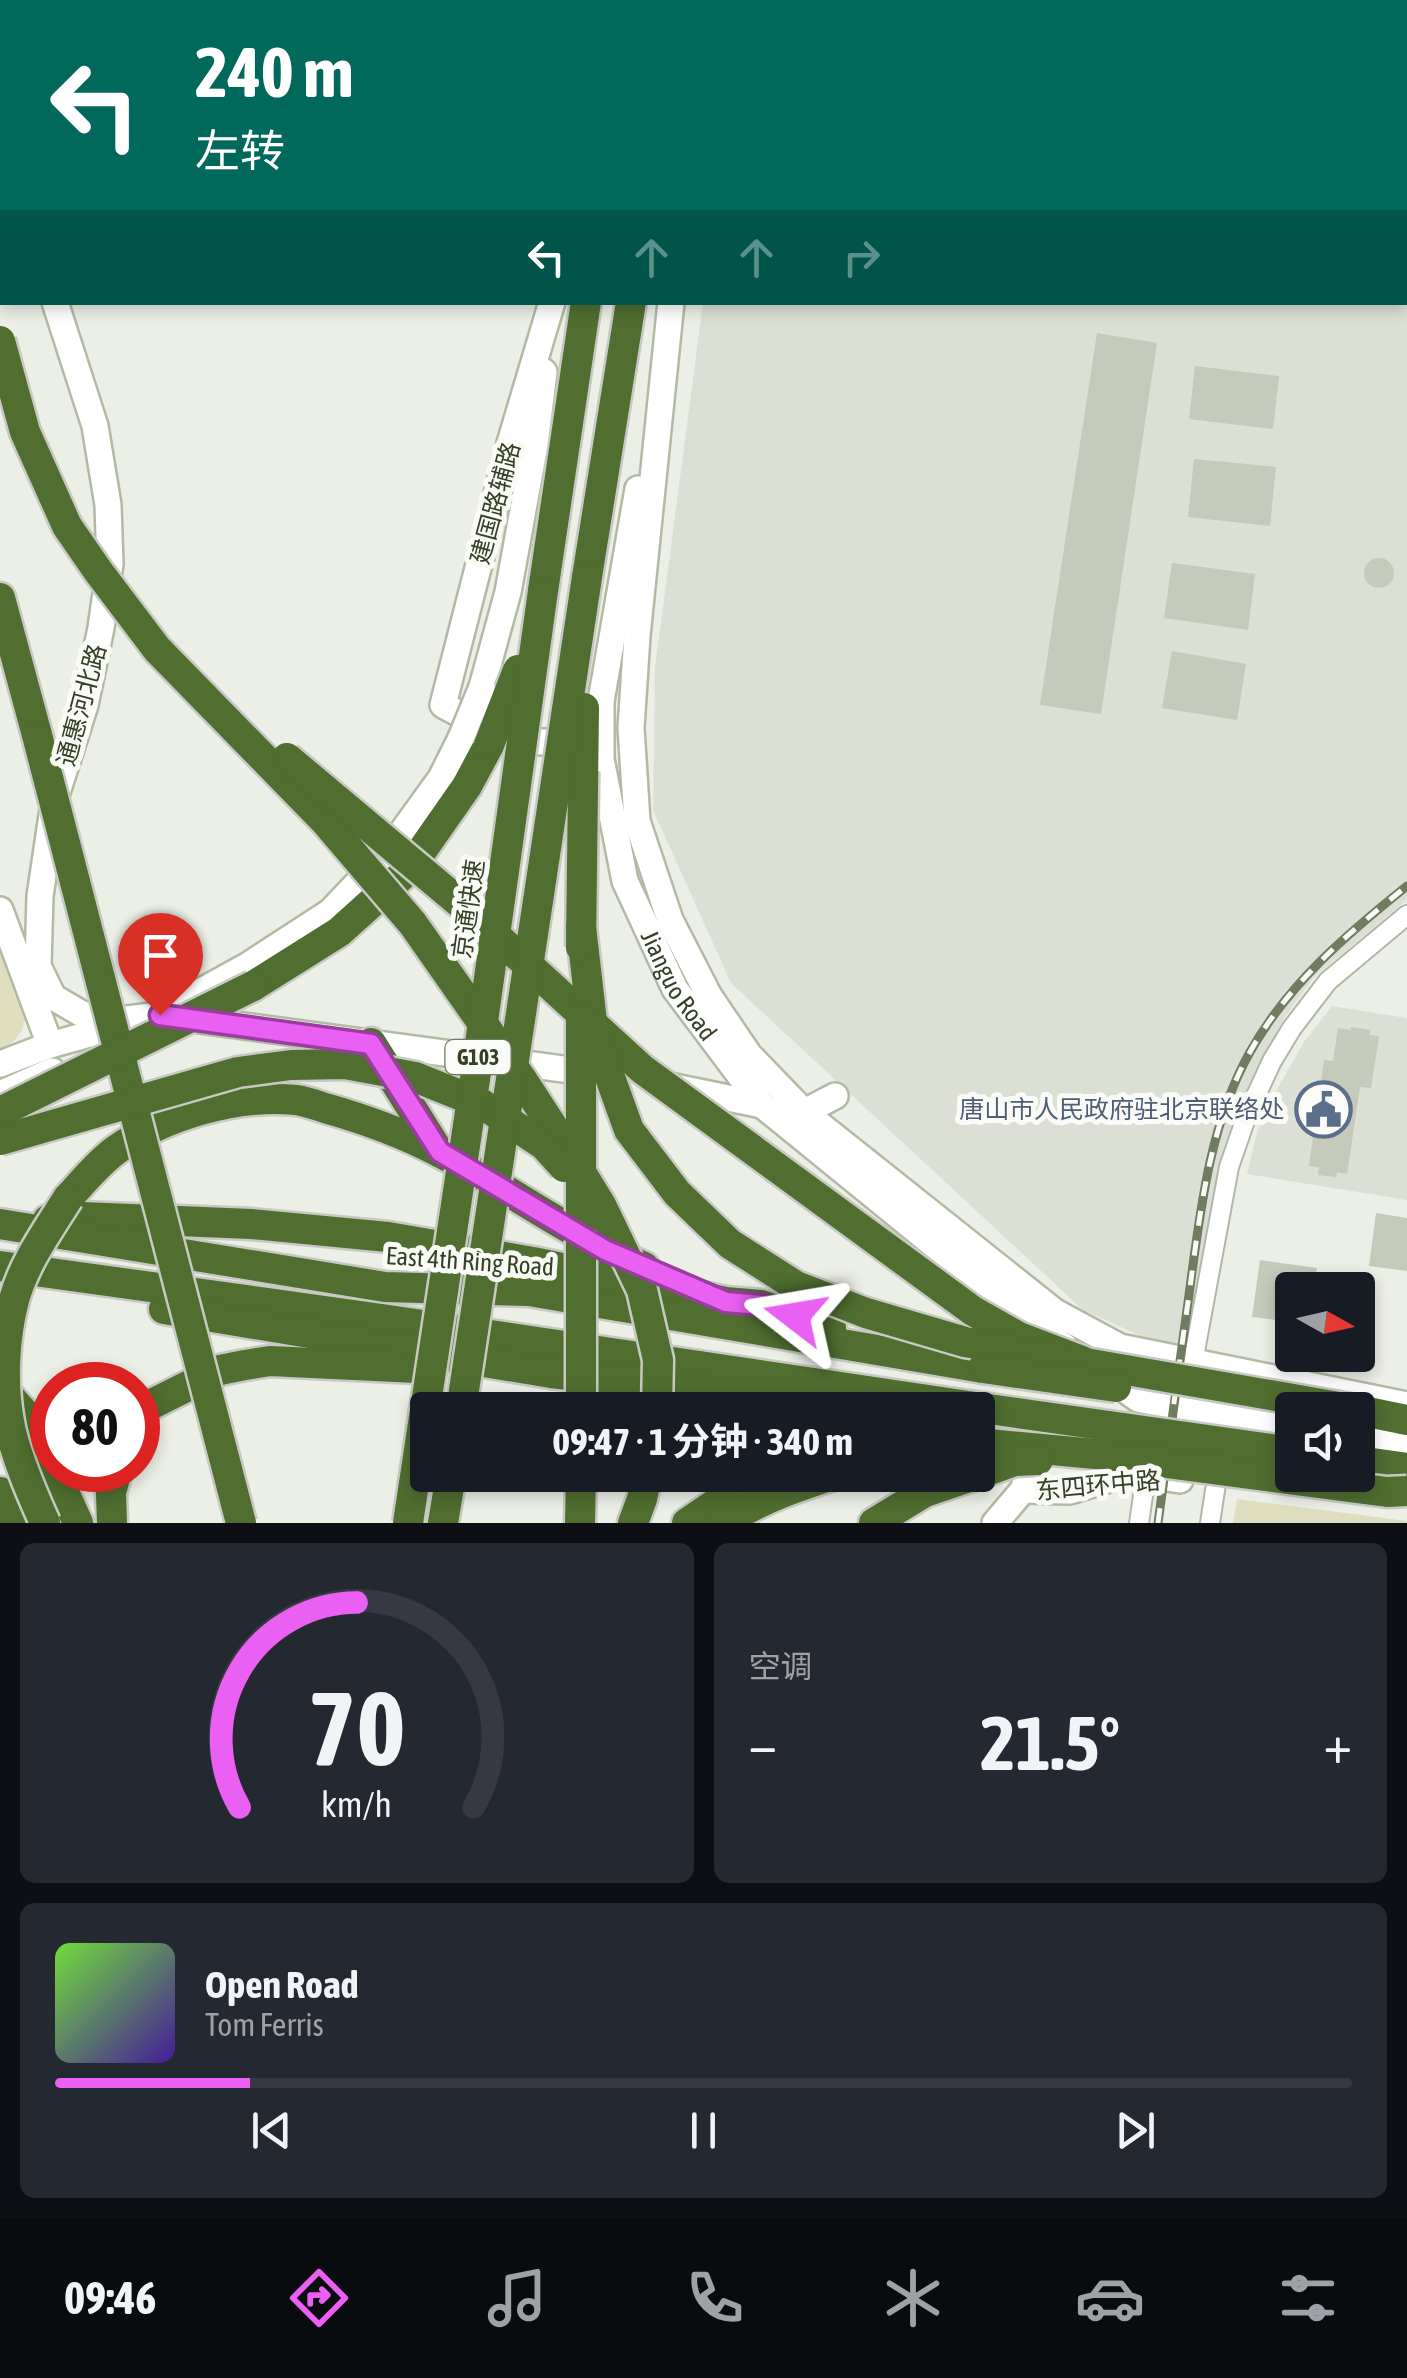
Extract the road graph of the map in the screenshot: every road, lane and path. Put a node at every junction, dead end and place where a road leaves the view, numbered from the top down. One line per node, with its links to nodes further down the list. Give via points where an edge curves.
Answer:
1 (57, 305): 20 (street, 通惠河北路, via 95,426 110,564 85,704 54,802 38,966 52,997 82,1014 120,1020)
2 (552, 305): 15 (street, 建国路辅路, via 443,705 486,728 540,742 590,742)
3 (553, 305): 16 (street, bridge, via 512,574)
4 (586, 305): 12 (highway, 京通快速 / G103)
5 (631, 305): 10 (highway, G103)
6 (639, 305): 10 (highway)
7 (669, 305): 26 (street, Jianguo Road, bridge, via 601,701 601,759 625,882 675,989)
8 (670, 305): 15 (street)
9 (0, 340): 14 (highway, bridge, via 26,432 67,526)
10 (623, 353): 11 (highway, G103)
11 (588, 577): 19 (highway, bridge); 41 (highway, G103, bridge)
12 (542, 591): 16 (highway, bridge, via 510,694); 89 (highway, 京通快速 / G103, bridge)
13 (0, 598): 66 (highway, bridge)
14 (157, 649): 31 (highway, bridge, via 325,822 413,924); 37 (highway, bridge, via 460,903 642,1068 973,1311)
15 (631, 728): 28 (street, via 637,821 670,920 709,996)
16 (475, 742): 20 (street, via 330,912); 27 (highway, bridge, via 467,786 409,869 339,932 253,986)
17 (0, 910): 21 (street)
18 (1407, 915): 38 (street, via 1328,981 1272,1061 1229,1166)
19 (582, 927): 37 (highway, bridge, via 594,1030 629,1130 677,1193 730,1244 796,1286 866,1314 965,1342); 42 (highway, bridge)
20 (160, 1015): 21 (street); 22 (street); 24 (street)
21 (50, 1044): 23 (street)
22 (371, 1044): 26 (street, via 636,1078); 30 (highway)
23 (0, 1064)
24 (0, 1094)
25 (835, 1096): 28 (street)
26 (762, 1105): 28 (street, Jianguo Road)
27 (0, 1112)
28 (795, 1118): 35 (street, Jianguo Road); 38 (street, via 1055,1312 1120,1347)
29 (0, 1140): 31 (highway, bridge, via 238,1072 345,1064 415,1077 482,1104 544,1145)
30 (440, 1152): 34 (highway, via 605,1250); 84 (highway, bridge, via 297,1100 252,1101 160,1124 91,1172 33,1254 14,1298 5,1359 9,1424)
31 (600, 1205): 43 (highway, bridge, via 642,1290)
32 (0, 1224): 34 (highway, via 82,1217 388,1237); 36 (highway, East 4th Ring Road, via 386,1287 528,1290)
33 (0, 1269): 39 (highway, via 59,1290); 45 (highway, via 382,1318)
34 (726, 1302): 36 (highway, via 761,1305)
35 (1024, 1318): 47 (street); 68 (street, Jianguo Road, via 1043,1364 1047,1400 1038,1451)
36 (932, 1360): 50 (highway, East 4th Ring Road, bridge)
37 (1082, 1361): 46 (highway, bridge)
38 (1194, 1362): 49 (street)
39 (551, 1373): 44 (highway); 48 (highway, via 270,1361 220,1370)
40 (0, 1386): 56 (highway)
41 (464, 1392)
42 (581, 1392)
43 (658, 1392)
44 (725, 1392)
45 (865, 1392)
46 (1275, 1395)
47 (1138, 1398): 53 (street); 61 (street, via 1122,1434)
48 (160, 1400)
49 (1407, 1404)
50 (1275, 1410)
51 (995, 1412): 60 (highway, bridge)
52 (1375, 1415): 55 (highway)
53 (1275, 1421)
54 (1375, 1421): 55 (highway)
55 (1407, 1424)
56 (30, 1425)
57 (1375, 1437): 58 (street)
58 (1407, 1442)
59 (995, 1445): 61 (highway, bridge)
60 (1275, 1450)
61 (1127, 1462): 65 (street, 东四环中路, via 1167,1455); 68 (highway, bridge); 68 (street, 东四环中路, via 1113,1478 1070,1490); 69 (street, 东四环中路); 72 (highway, bridge); 96 (street)
62 (1375, 1463): 64 (highway)
63 (995, 1467): 68 (highway, bridge)
64 (1407, 1468)
65 (1275, 1470)
66 (227, 1473): 87 (highway, bridge); 88 (highway, bridge)
67 (995, 1475): 68 (highway, bridge)
68 (1019, 1476): 95 (street, Jianguo Road)
69 (1216, 1484): 71 (street, 东四环中路); 97 (street)
70 (1375, 1484): 72 (street, 东四环中路)
71 (1275, 1487)
72 (1407, 1489)
73 (0, 1492): 83 (highway)
74 (64, 1492): 85 (highway)
75 (111, 1492): 86 (highway)
76 (448, 1492): 90 (highway)
77 (581, 1492): 91 (highway)
78 (643, 1492): 92 (highway)
79 (736, 1492): 93 (highway)
80 (786, 1492): 82 (highway)
81 (925, 1492): 94 (highway)
82 (732, 1518)
83 (17, 1523)
84 (45, 1523)
85 (78, 1523)
86 (112, 1523)
87 (233, 1523)
88 (242, 1523)
89 (408, 1523)
90 (443, 1523)
91 (580, 1523)
92 (633, 1523)
93 (687, 1523)
94 (874, 1523)
95 (996, 1523)
96 (1139, 1523)
97 (1210, 1523)

